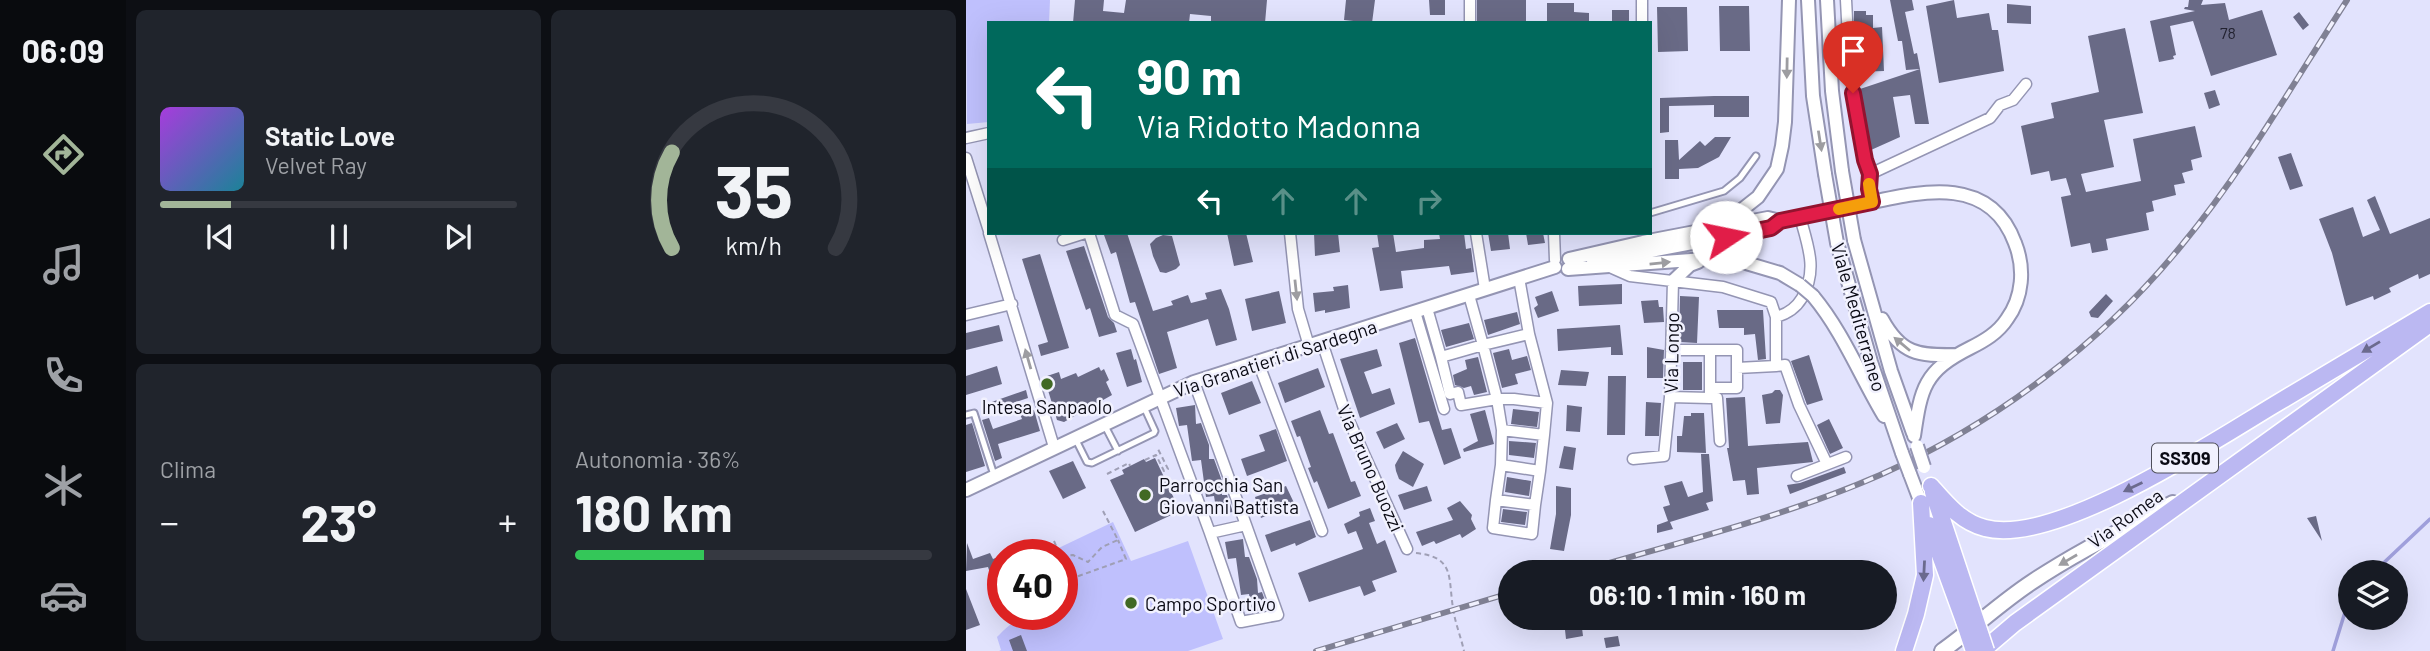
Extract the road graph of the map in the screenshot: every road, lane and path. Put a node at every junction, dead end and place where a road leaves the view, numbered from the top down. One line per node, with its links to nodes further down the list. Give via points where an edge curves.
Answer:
1 (1470, 0): 7 (street)
2 (1642, 0): 8 (street)
3 (1789, 0): 22 (street, one-way to 22, via 1785,122 1777,169 1753,202)
4 (1808, 0): 67 (street, Viale Mediterraneo, one-way to 67, bridge, via 1812,96 1837,243)
5 (1827, 0): 38 (street, Viale Mediterraneo, bridge, via 1842,170)
6 (1846, 0): 9 (street)
7 (1470, 21)
8 (1642, 21)
9 (1849, 38)
10 (1851, 78): 16 (street)
11 (2025, 84): 16 (street, via 1990,118)
12 (987, 133): 13 (street)
13 (966, 138)
14 (1756, 156): 18 (lane, via 1724,191)
15 (966, 158): 21 (street)
16 (1870, 174): 17 (street)
17 (1872, 202): 19 (street, Via Granatieri di Sardegna); 50 (street, Via Granatieri di Sardegna, via 1933,191 1965,195 1993,210 2011,233 2021,265 2015,306 1997,331)
18 (1652, 211)
19 (1800, 217): 20 (street, Via Granatieri di Sardegna); 43 (street, via 1812,273 1799,303)
20 (1780, 221): 22 (street, Via Granatieri di Sardegna, via 1768,218); 30 (street, Via Granatieri di Sardegna, via 1771,228)
21 (987, 226)
22 (1716, 228): 30 (street, Via Granatieri di Sardegna)
23 (990, 235): 39 (street)
24 (1080, 235): 29 (street)
25 (1088, 235): 58 (street, via 1115,315 1133,324)
26 (1290, 235): 46 (street, Via Bruno Buozzi, one-way to 46, via 1298,309)
27 (1476, 235): 36 (street)
28 (1555, 235): 32 (street)
29 (1063, 240)
30 (1643, 242): 32 (street, Via Granatieri di Sardegna)
31 (1705, 259): 33 (street, one-way to 31); 35 (street, via 1690,265); 67 (street, bridge, via 1736,260 1780,273 1813,296 1829,315)
32 (1563, 264): 33 (street); 34 (street, Via Granatieri di Sardegna)
33 (1612, 268): 35 (street, via 1630,276)
34 (1519, 278): 36 (street, Via Granatieri di Sardegna); 45 (street)
35 (1673, 281): 43 (street, via 1723,287 1771,302); 48 (street, Via Longo)
36 (1485, 289): 37 (street, Via Granatieri di Sardegna)
37 (1469, 295): 40 (street, Via Granatieri di Sardegna); 47 (street)
38 (1870, 298): 50 (street, one-way to 38, via 1910,351 1889,332); 70 (street, Viale Mediterraneo)
39 (1012, 304): 42 (street); 71 (street, one-way to 39)
40 (1421, 310): 46 (street, Via Granatieri di Sardegna); 51 (street); 62 (street)
41 (2430, 312): 85 (main road, SS309, one-way to 85, via 2154,476 2049,523 2014,530 1986,529 1954,512)
42 (966, 315)
43 (1776, 317): 53 (street)
44 (2430, 324): 84 (main road, Via Romea / SS309)
45 (1529, 334): 47 (street); 60 (street)
46 (1315, 344): 52 (street, Via Granatieri di Sardegna); 95 (street, Via Bruno Buozzi)
47 (1483, 345): 51 (street); 59 (street)
48 (1671, 350): 49 (street); 57 (street, Via Longo)
49 (1710, 350): 54 (street, via 1737,351); 56 (street)
50 (1956, 355): 70 (street, Via Granatieri di Sardegna, via 1929,377 1922,392)
51 (1441, 357): 59 (street, via 1450,394 1458,392 1461,405)
52 (1258, 362): 55 (street, Via Granatieri di Sardegna); 92 (street)
53 (1776, 366): 54 (street); 77 (street, via 1785,365)
54 (1737, 368): 56 (street, via 1737,388)
55 (1194, 382): 58 (street, Via Granatieri di Sardegna); 91 (street)
56 (1710, 393): 57 (street); 69 (street, via 1717,398)
57 (1670, 397): 75 (street, Via Longo, via 1664,456)
58 (1158, 398): 61 (street, Via Granatieri di Sardegna); 93 (street)
59 (1497, 399): 60 (street); 65 (street)
60 (1547, 403): 66 (street)
61 (1143, 405): 64 (street, Via Granatieri di Sardegna); 73 (lane, via 1155,431)
62 (1444, 410)
63 (966, 415): 83 (lane, via 974,413)
64 (1103, 423): 68 (street, Via Granatieri di Sardegna); 73 (lane)
65 (1502, 430): 66 (street); 79 (street)
66 (1544, 435): 80 (street)
67 (1896, 436): 88 (street, Viale Mediterraneo, bridge)
68 (1075, 438): 71 (street, Via Granatieri di Sardegna); 73 (lane, via 1089,463)
69 (1720, 441)
70 (1916, 441): 85 (street, Viale Mediterraneo, bridge)
71 (1054, 447): 83 (street, Via Granatieri di Sardegna)
72 (1158, 449): 76 (path, via 1168,469 1164,471 1156,455)
73 (1118, 451)
74 (1846, 457): 77 (street)
75 (1633, 459)
76 (1145, 460)
77 (1827, 464): 82 (street)
78 (1130, 466): 81 (path)
79 (1501, 466): 80 (street); 87 (street)
80 (1540, 471): 89 (street)
81 (1107, 474)
82 (1797, 476)
83 (995, 477): 86 (street, Via Granatieri di Sardegna)
84 (2214, 480): 101 (main road, one-way to 101, via 2054,568); 103 (main road, Via Romea / SS309, via 2015,623)
85 (1931, 486): 98 (main road, SS309)
86 (966, 490)
87 (1496, 500): 89 (street); 89 (street, via 1493,528 1532,534)
88 (1921, 503): 98 (main road, SS309); 100 (main road, one-way to 100, via 1924,575)
89 (1535, 505)
90 (1103, 511): 94 (path)
91 (1246, 525): 93 (street); 93 (street, via 1278,615 1241,622)
92 (1322, 531)
93 (1210, 533)
94 (1118, 540): 96 (path, via 1102,547 1088,562); 97 (path, via 1126,559)
95 (1407, 549): 99 (path, Via Bruno Buozzi, via 1439,558 1446,566)
96 (1078, 557)
97 (1078, 576)
98 (1968, 617): 102 (main road, SS309, bridge); 103 (main road, SS309, bridge)
99 (1464, 651)
100 (1904, 651)
101 (1942, 651)
102 (1974, 651)
103 (1984, 651)

